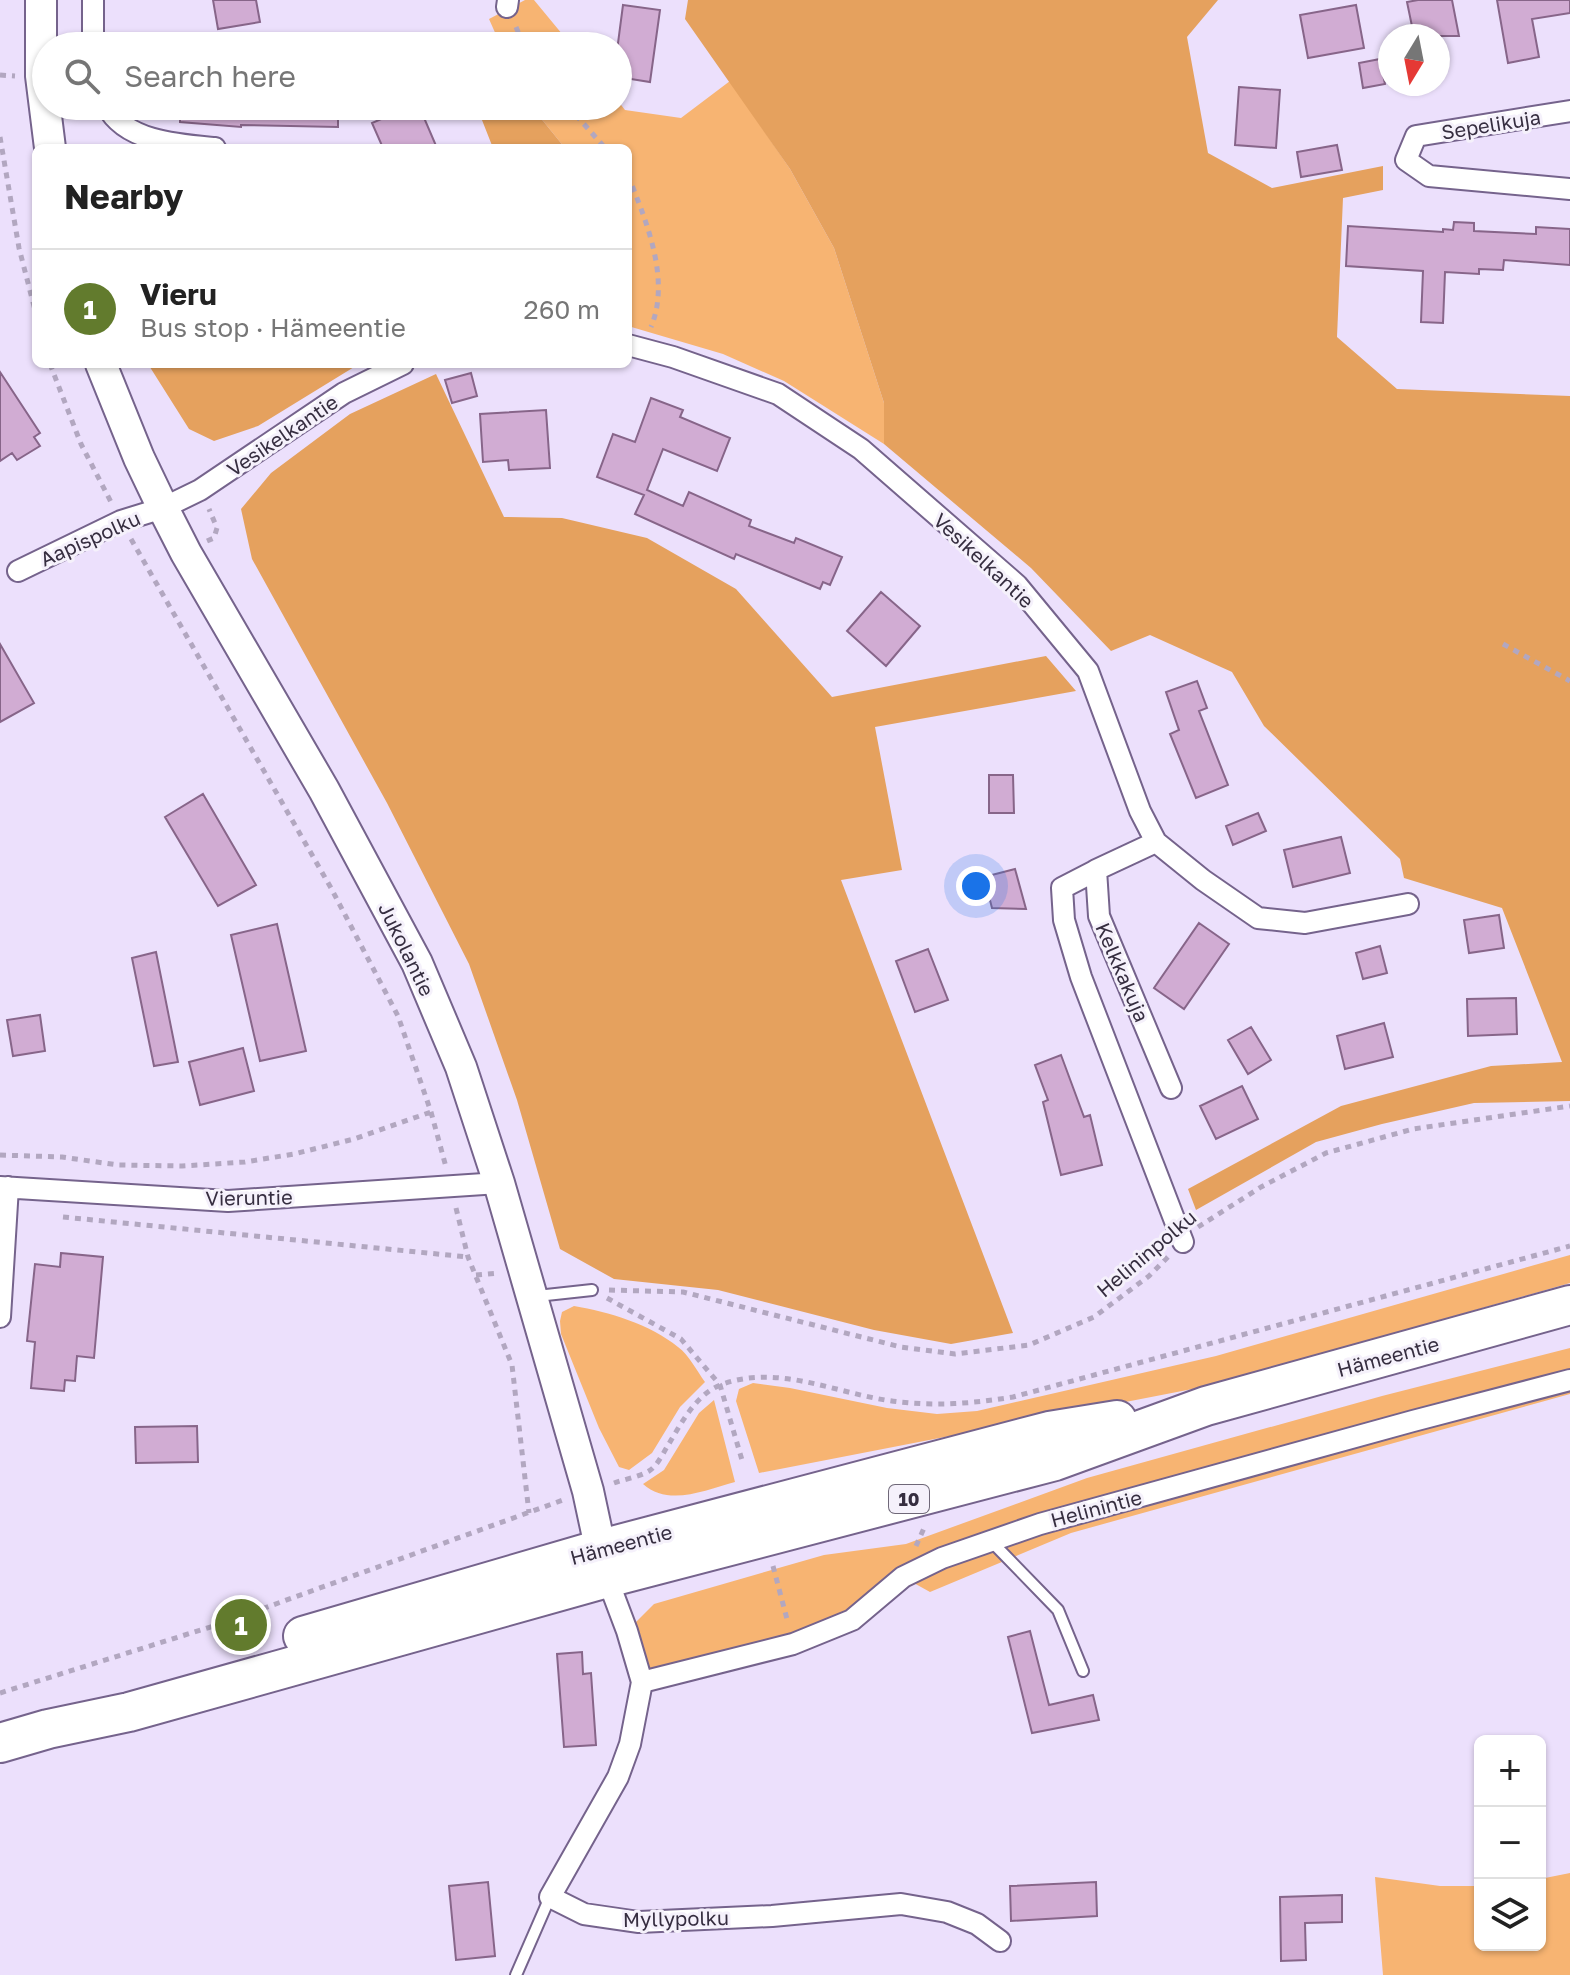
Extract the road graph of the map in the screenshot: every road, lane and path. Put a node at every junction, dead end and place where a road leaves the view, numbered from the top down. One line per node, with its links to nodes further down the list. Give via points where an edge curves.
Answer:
1 (41, 0): 3 (street)
2 (93, 0): 4 (street)
3 (41, 32)
4 (93, 32)
5 (1570, 111): 14 (street, Sepelikuja, via 1416,136 1406,160 1429,176)
6 (46, 120): 10 (street)
7 (118, 120): 11 (street, via 144,136)
8 (580, 120): 12 (path)
9 (0, 137): 15 (path)
10 (50, 144)
11 (175, 144)
12 (601, 144)
13 (632, 187): 16 (path, via 658,266 657,312)
14 (1570, 189)
15 (32, 298)
16 (635, 347): 25 (street, Vesikelkantie, via 778,394 861,449 1017,585 1088,671)
17 (52, 368): 21 (path, via 81,444)
18 (103, 368): 20 (street, Jukolantie)
19 (395, 368): 20 (street, Vesikelkantie, via 344,393 200,490)
20 (163, 508): 21 (street, Aapispolku); 33 (street, Jukolantie, via 417,963 461,1067)
21 (121, 521): 22 (street, Aapispolku); 30 (path, via 338,900 398,1016)
22 (18, 571)
23 (1503, 644): 24 (path)
24 (1570, 681)
25 (1156, 842): 26 (street); 27 (street, Vesikelkantie, via 1258,918 1305,923)
26 (1095, 871): 28 (street, Kelkkakuja, via 1099,916); 37 (street, via 1062,888 1064,920)
27 (1408, 904)
28 (1171, 1088)
29 (1570, 1106): 37 (path, Helininpolku, via 1413,1129 1326,1153 1261,1187)
30 (431, 1112): 31 (path); 32 (path, via 354,1139 245,1162 118,1165)
31 (438, 1136)
32 (0, 1155)
33 (499, 1183): 34 (street, Vieruntie, via 228,1201); 41 (street, Jukolantie)
34 (4, 1187): 43 (street)
35 (55, 1216): 39 (path)
36 (462, 1236): 39 (path)
37 (1183, 1242): 40 (path, Helininpolku, via 1149,1276 1094,1317 1029,1345 955,1354 901,1347 683,1292)
38 (1570, 1246): 45 (path, via 971,1404 886,1400 771,1376)
39 (468, 1257): 48 (path, via 512,1365)
40 (592, 1290): 41 (lane); 45 (path, via 681,1339)
41 (531, 1298): 47 (street, Jukolantie)
42 (1570, 1305): 51 (highway, Hämeentie / 10, via 1206,1406 1055,1461)
43 (0, 1317)
44 (1570, 1380): 49 (street, Helinintie, via 1040,1524)
45 (720, 1385): 46 (path); 47 (path, via 688,1414 650,1471)
46 (742, 1460)
47 (588, 1491): 48 (path); 51 (street, Jukolantie)
48 (529, 1513): 52 (path)
49 (992, 1542): 54 (street, Helinintie, via 903,1577 852,1620); 55 (lane, via 1058,1610)
50 (771, 1558): 54 (path)
51 (604, 1564): 56 (street); 58 (highway, Hämeentie / 10, via 129,1712)
52 (238, 1617): 53 (path); 57 (path)
53 (241, 1625)
54 (793, 1644): 56 (street, Helinintie)
55 (1083, 1671)
56 (642, 1682): 59 (street, via 618,1777)
57 (0, 1693)
58 (0, 1743)
59 (550, 1897): 60 (street, Myllypolku, via 584,1914 639,1922 901,1904 947,1912); 61 (lane)
60 (1000, 1941)
61 (516, 1975)

